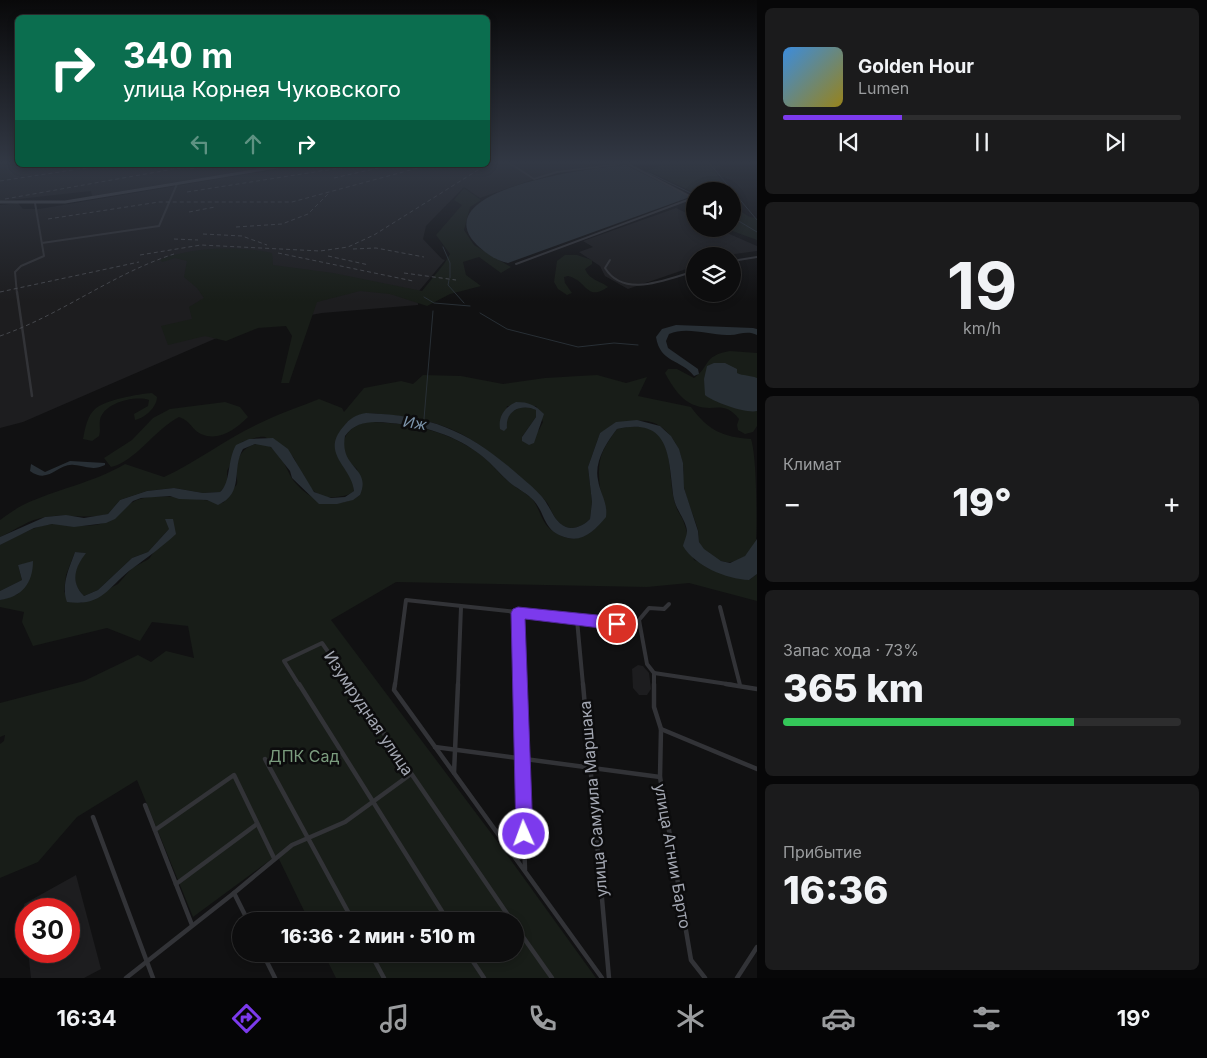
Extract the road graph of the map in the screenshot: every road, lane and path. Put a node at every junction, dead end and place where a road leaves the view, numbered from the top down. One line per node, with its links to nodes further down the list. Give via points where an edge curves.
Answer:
1 (37, 210): 4 (street)
2 (166, 210): 4 (street, via 159,226)
3 (662, 210): 8 (street)
4 (42, 243): 10 (street, via 43,258 20,266 15,272)
5 (757, 257): 7 (street)
6 (610, 260): 9 (street, via 605,268 607,273 632,286)
7 (741, 260)
8 (516, 264)
9 (686, 274)
10 (32, 396)
11 (669, 604): 17 (street, via 664,609 649,608 639,620 647,664)
12 (462, 607): 14 (street); 21 (street, via 406,600 394,690); 22 (street)
13 (720, 607): 18 (street)
14 (518, 613): 15 (street); 24 (street)
15 (577, 620): 16 (street); 25 (street, улица Самуила Маршака)
16 (635, 626)
17 (654, 673): 18 (street); 20 (street, улица Агнии Барто, via 654,707)
18 (740, 686): 19 (street)
19 (757, 689)
20 (661, 729): 26 (street); 29 (street, улица Агнии Барто)
21 (434, 747): 22 (street); 27 (street)
22 (455, 750): 24 (street); 27 (street)
23 (265, 759): 35 (street)
24 (522, 759): 25 (street); 37 (street)
25 (591, 768): 29 (street); 58 (street, улица Самуила Маршака)
26 (757, 769)
27 (454, 773): 37 (street)
28 (411, 774): 30 (street); 30 (street, Изумрудная улица, via 322,643 284,661); 43 (street, Изумрудная улица)
29 (660, 778): 59 (street, улица Агнии Барто, via 691,960)
30 (372, 803): 35 (street, via 345,822); 42 (street, Изумрудная улица)
31 (145, 805): 34 (street)
32 (93, 817): 47 (street)
33 (257, 824): 34 (street, via 234,776 228,777); 36 (street); 38 (street)
34 (155, 830): 38 (street)
35 (307, 838): 36 (street); 41 (street)
36 (274, 858): 39 (street)
37 (526, 872): 57 (street)
38 (176, 884): 44 (street)
39 (234, 894): 40 (street); 44 (street)
40 (243, 912)
41 (348, 912)
42 (442, 912)
43 (506, 912)
44 (192, 925): 47 (street)
45 (524, 938): 56 (street)
46 (757, 947): 60 (street)
47 (147, 960): 51 (street); 52 (street)
48 (267, 962): 53 (street)
49 (375, 962): 54 (street)
50 (473, 962): 55 (street)
51 (126, 978)
52 (153, 978)
53 (275, 978)
54 (384, 978)
55 (484, 978)
56 (552, 978)
57 (602, 978)
58 (609, 978)
59 (705, 978)
60 (737, 978)

